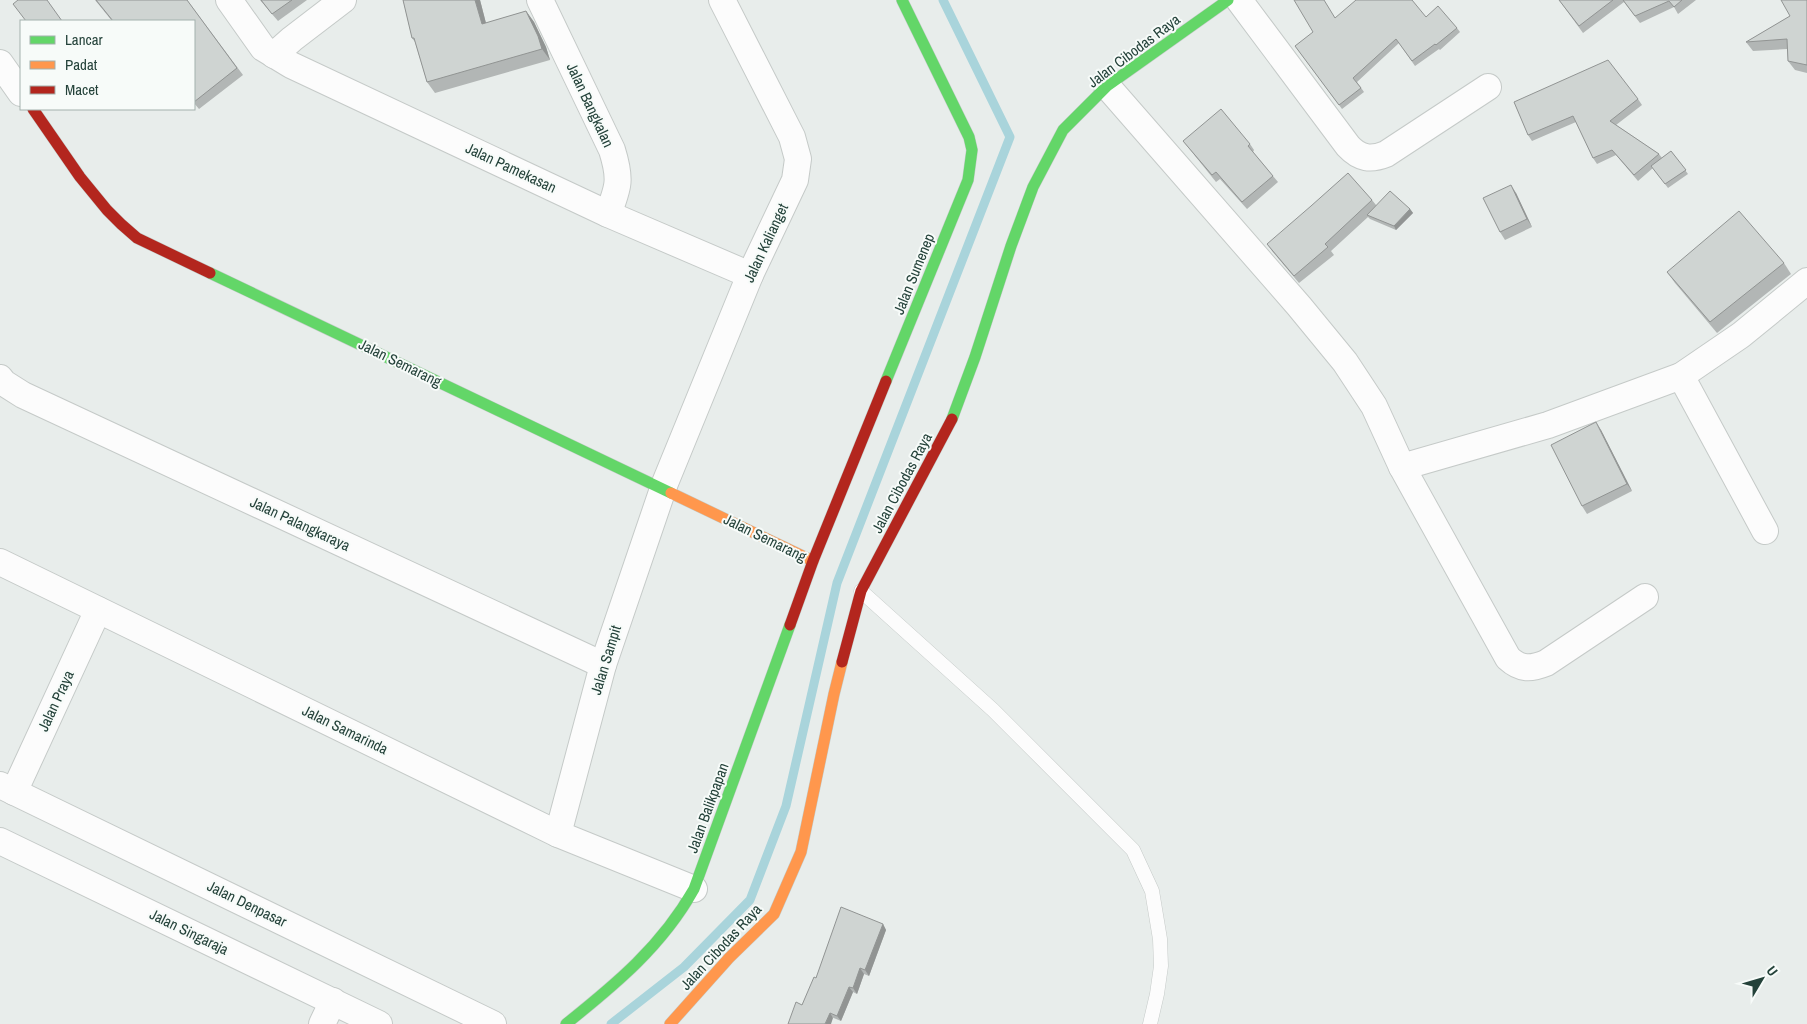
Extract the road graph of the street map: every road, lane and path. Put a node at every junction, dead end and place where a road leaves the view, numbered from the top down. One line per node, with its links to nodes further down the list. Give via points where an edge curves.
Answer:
1 (229, 0): 8 (street, Jalan Pamekasan, via 263,48)
2 (343, 0): 8 (street)
3 (540, 0): 12 (street, Jalan Bangkalan, via 612,150 618,171 616,192)
4 (722, 0): 13 (street, Jalan Kalianget, via 792,137 798,159 794,180)
5 (902, 0): 20 (street, Jalan Sumenep, via 969,137 971,165 968,180)
6 (1228, 0): 9 (street, Jalan Cibodas Raya)
7 (1239, 0): 10 (street, via 1348,146 1363,158 1386,154)
8 (274, 55): 12 (street, Jalan Pamekasan)
9 (1107, 86): 17 (street, via 1345,362 1374,406); 22 (street, Jalan Cibodas Raya, via 1063,130 1033,187 950,425)
10 (1488, 87)
11 (33, 110): 18 (street, Jalan Semarang, via 102,205 137,238)
12 (608, 214): 13 (street, Jalan Pamekasan)
13 (750, 275): 18 (street, Jalan Kalianget)
14 (1807, 281): 15 (street, via 1741,335)
15 (1681, 376): 17 (street, via 1548,425); 19 (street)
16 (0, 378): 25 (street, Jalan Palangkaraya, via 23,395)
17 (1402, 467): 23 (street, via 1508,658 1516,665 1530,668 1546,662)
18 (664, 489): 20 (street, Jalan Semarang); 25 (street, Jalan Sampit)
19 (1765, 531)
20 (813, 561): 29 (street, Jalan Balikpapan)
21 (0, 562): 24 (street, Jalan Samarinda)
22 (861, 590): 34 (street, Jalan Cibodas Raya, via 834,694 801,852 774,914); 35 (lane, via 992,710 1133,850 1152,891 1160,939 1158,994)
23 (1645, 597)
24 (98, 610): 26 (street, Jalan Praya); 27 (street, Jalan Samarinda)
25 (603, 666): 27 (street, Jalan Sampit)
26 (7, 788): 32 (street, Jalan Denpasar)
27 (558, 834): 29 (street, Jalan Samarinda)
28 (0, 840): 30 (street, Jalan Singaraja)
29 (694, 889): 33 (street, Jalan Balikpapan, via 678,917 655,946)
30 (327, 1013): 31 (street, Jalan Singaraja)
31 (379, 1024)
32 (493, 1024)
33 (566, 1024)
34 (670, 1024)
35 (1150, 1024)

